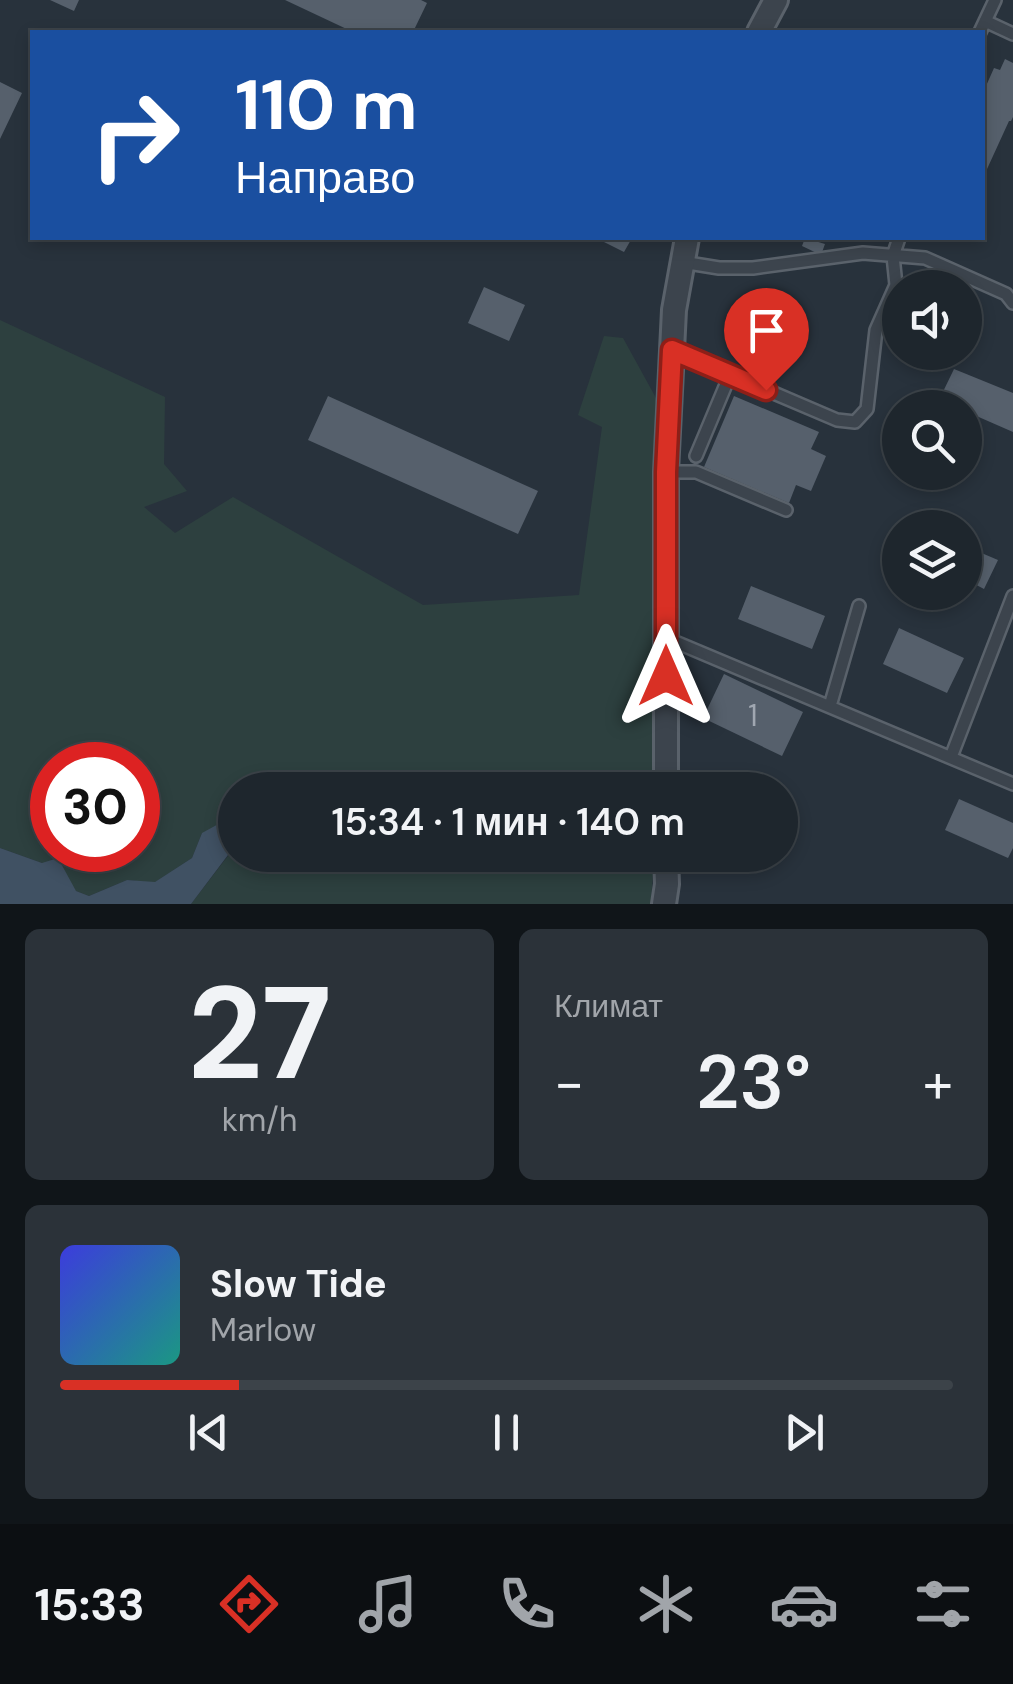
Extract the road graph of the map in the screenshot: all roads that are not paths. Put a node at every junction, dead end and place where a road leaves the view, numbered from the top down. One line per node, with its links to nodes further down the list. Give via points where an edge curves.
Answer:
1 (776, 0): 4 (street)
2 (995, 0): 3 (lane)
3 (983, 27): 5 (lane)
4 (761, 30)
5 (1013, 34)
6 (687, 240): 9 (street)
7 (898, 240): 8 (lane)
8 (893, 256): 9 (lane, via 863,253 754,268); 10 (lane, via 926,258); 12 (lane, via 896,285 876,330 866,409 855,422)
9 (682, 262): 11 (street)
10 (1013, 303)
11 (672, 350): 12 (lane); 14 (street)
12 (730, 375): 13 (lane)
13 (696, 456)
14 (666, 472): 15 (lane, via 696,472); 18 (street)
15 (786, 510)
16 (1013, 596): 20 (lane)
17 (858, 606): 19 (lane)
18 (666, 638): 19 (lane); 21 (street)
19 (830, 706): 20 (lane)
20 (951, 757): 22 (lane)
21 (666, 772)
22 (1013, 784)
23 (666, 872): 24 (street)
24 (664, 904)

